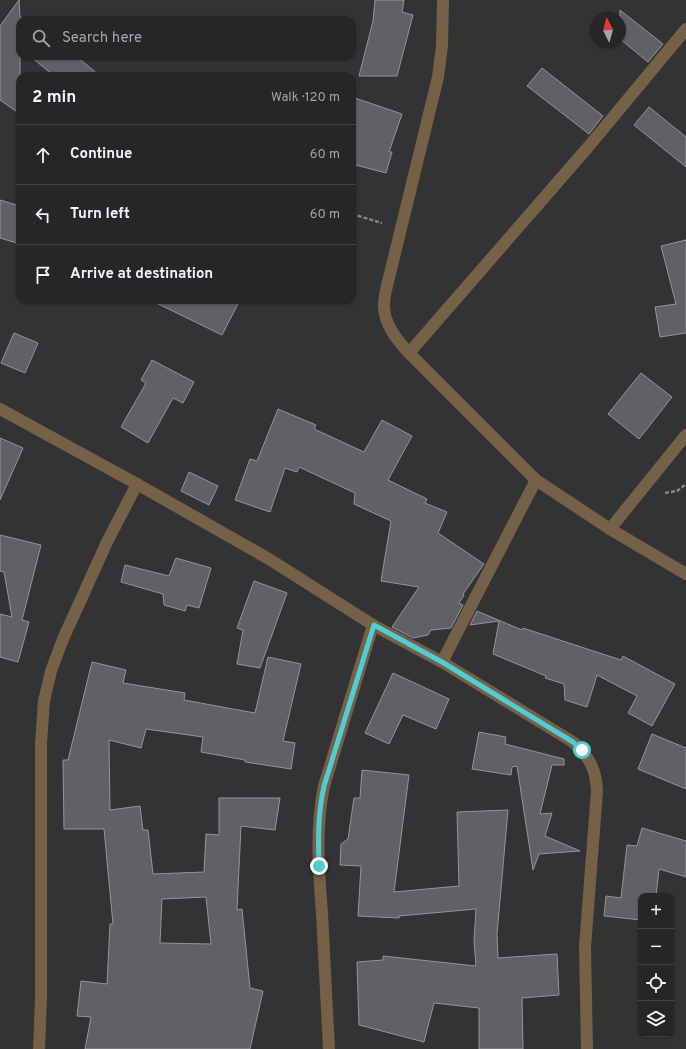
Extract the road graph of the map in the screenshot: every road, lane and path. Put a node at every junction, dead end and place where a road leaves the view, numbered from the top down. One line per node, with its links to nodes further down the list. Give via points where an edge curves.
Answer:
1 (443, 0): 4 (street, via 438,78)
2 (686, 29): 5 (street, via 590,146)
3 (356, 215): 4 (path)
4 (402, 229): 5 (street, via 384,306 388,324)
5 (409, 353): 8 (street)
6 (0, 409): 9 (street)
7 (686, 434): 10 (street)
8 (536, 480): 10 (street); 13 (street)
9 (136, 484): 12 (street, via 269,559); 14 (street, via 63,639 51,671 44,701 41,743)
10 (610, 529): 11 (street)
11 (686, 574)
12 (374, 625): 13 (street); 15 (street, via 320,806 319,866)
13 (442, 662): 16 (street, via 573,742 589,760 596,776 585,947)
14 (39, 1049)
15 (329, 1049)
16 (587, 1049)

